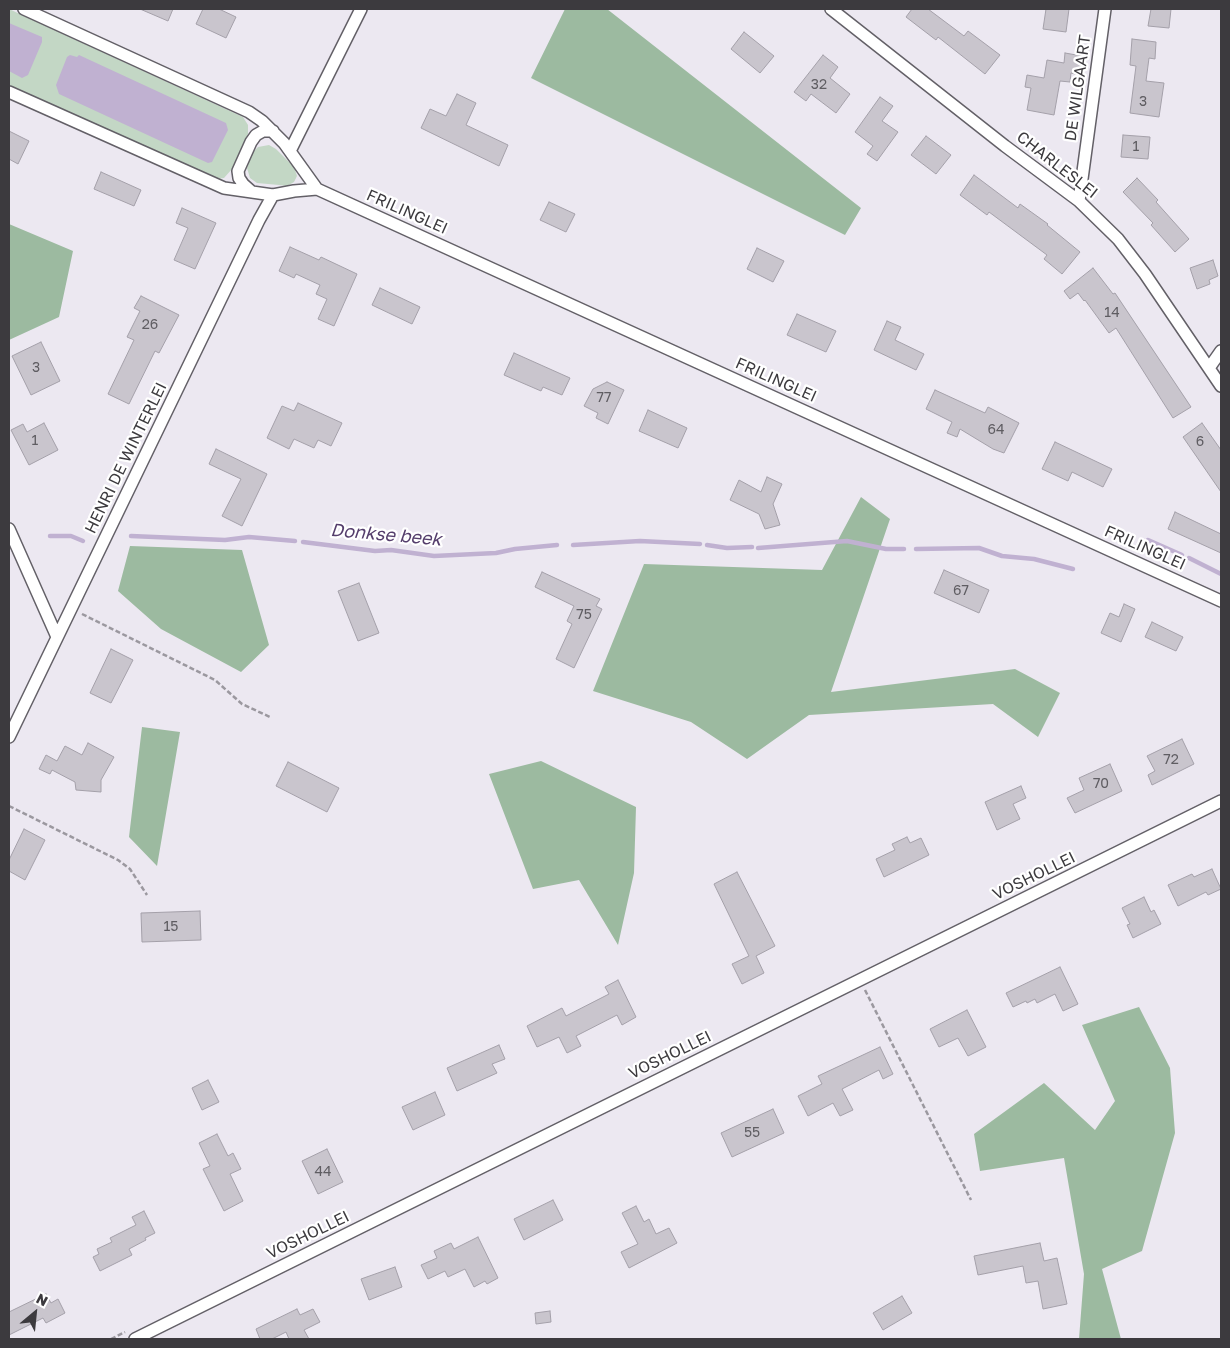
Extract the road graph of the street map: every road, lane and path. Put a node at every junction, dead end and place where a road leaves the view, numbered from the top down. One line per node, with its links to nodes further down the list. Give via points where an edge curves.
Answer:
1 (24, 9): 6 (street, via 249,112)
2 (361, 9): 7 (street)
3 (831, 9): 11 (street, CHARLESLEI)
4 (1105, 9): 11 (street, DE WILGAART)
5 (9, 92): 9 (street, via 224,188)
6 (273, 131): 7 (street); 9 (street, via 256,135 238,171 243,184)
7 (290, 150): 8 (street)
8 (317, 189): 10 (street); 16 (street, FRILINGLEI)
9 (254, 193): 10 (street)
10 (273, 195): 17 (street, HENRI DE WINTERLEI)
11 (1079, 201): 13 (street, CHARLESLEI, via 1118,238)
12 (1221, 351): 13 (street)
13 (1209, 368): 14 (street, CHARLESLEI)
14 (1221, 386)
15 (9, 529): 18 (street)
16 (1221, 601)
17 (71, 609): 18 (street, HENRI DE WINTERLEI); 19 (path, via 215,680 242,704)
18 (57, 638): 20 (street, HENRI DE WINTERLEI)
19 (270, 717)
20 (9, 737)
21 (1221, 801): 24 (street, VOSHOLLEI)
22 (9, 806): 23 (path, via 118,860 130,869)
23 (147, 895)
24 (860, 979): 25 (path); 26 (street, VOSHOLLEI)
25 (972, 1200)
26 (135, 1339)

